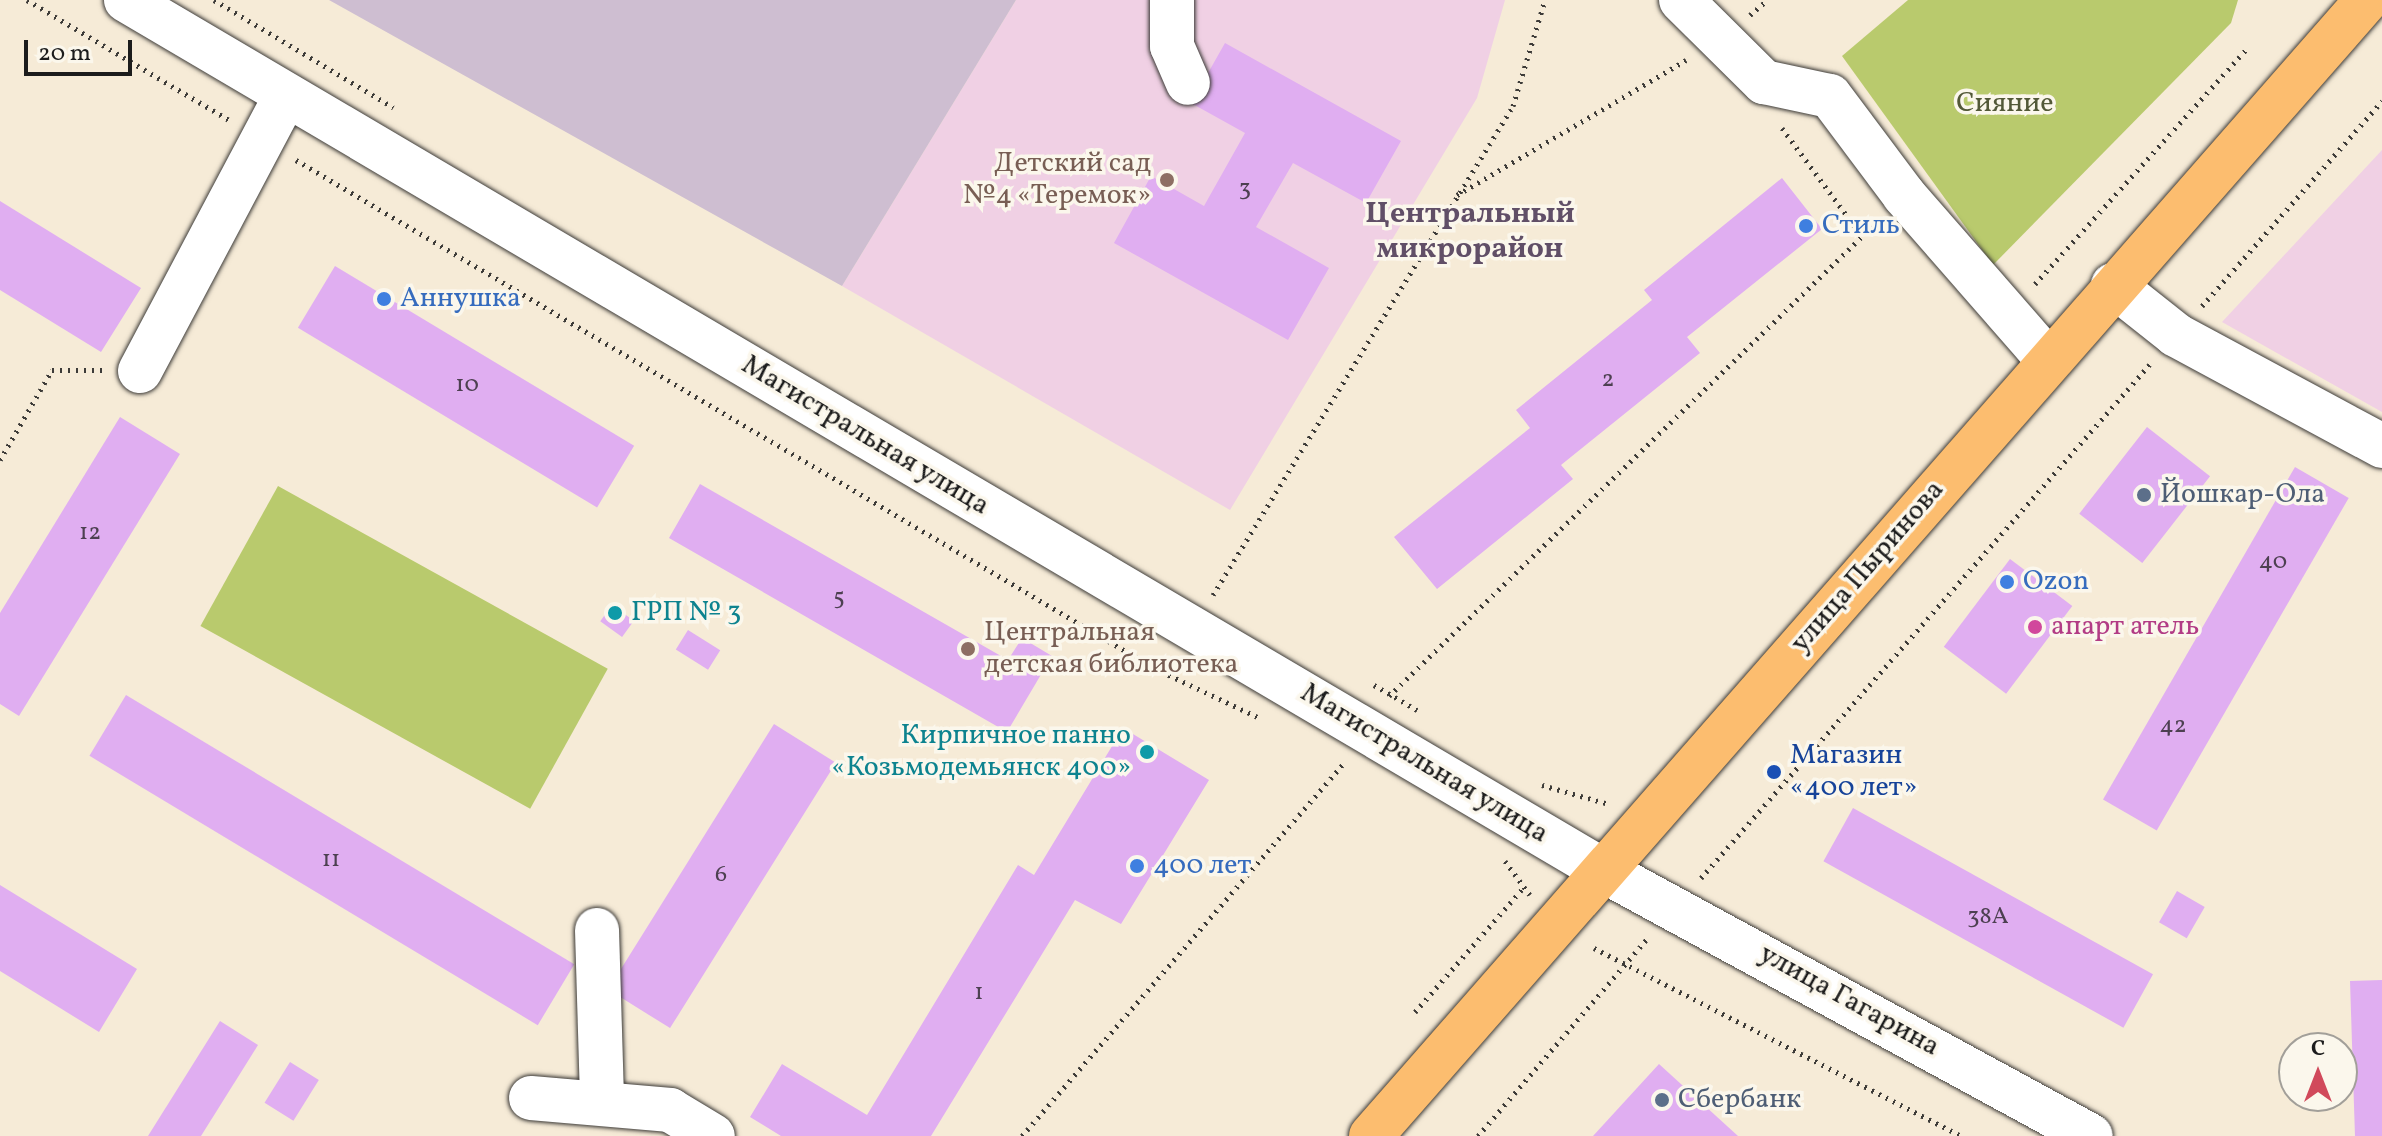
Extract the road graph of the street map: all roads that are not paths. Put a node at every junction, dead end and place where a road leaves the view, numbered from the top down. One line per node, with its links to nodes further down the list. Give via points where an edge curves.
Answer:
1 (126, 0): 6 (street, Магистральная улица)
2 (1172, 0): 5 (street, via 1172,46)
3 (1681, 0): 8 (street, via 1764,82 1830,96 1904,195)
4 (2367, 0): 7 (main road, улица Пыринова)
5 (1188, 83)
6 (285, 97): 9 (street); 11 (street, Магистральная улица, via 1351,752)
7 (2113, 285): 8 (main road, улица Пыринова); 10 (street, via 2176,335)
8 (2047, 359): 11 (main road, улица Пыринова)
9 (140, 371)
10 (2382, 446)
11 (1604, 871): 16 (main road, улица Пыринова); 17 (street, улица Гагарина, via 1677,906)
12 (597, 930): 14 (street)
13 (531, 1098): 14 (street)
14 (602, 1101): 15 (street, via 670,1110)
15 (713, 1136)
16 (1371, 1136)
17 (2091, 1136)

